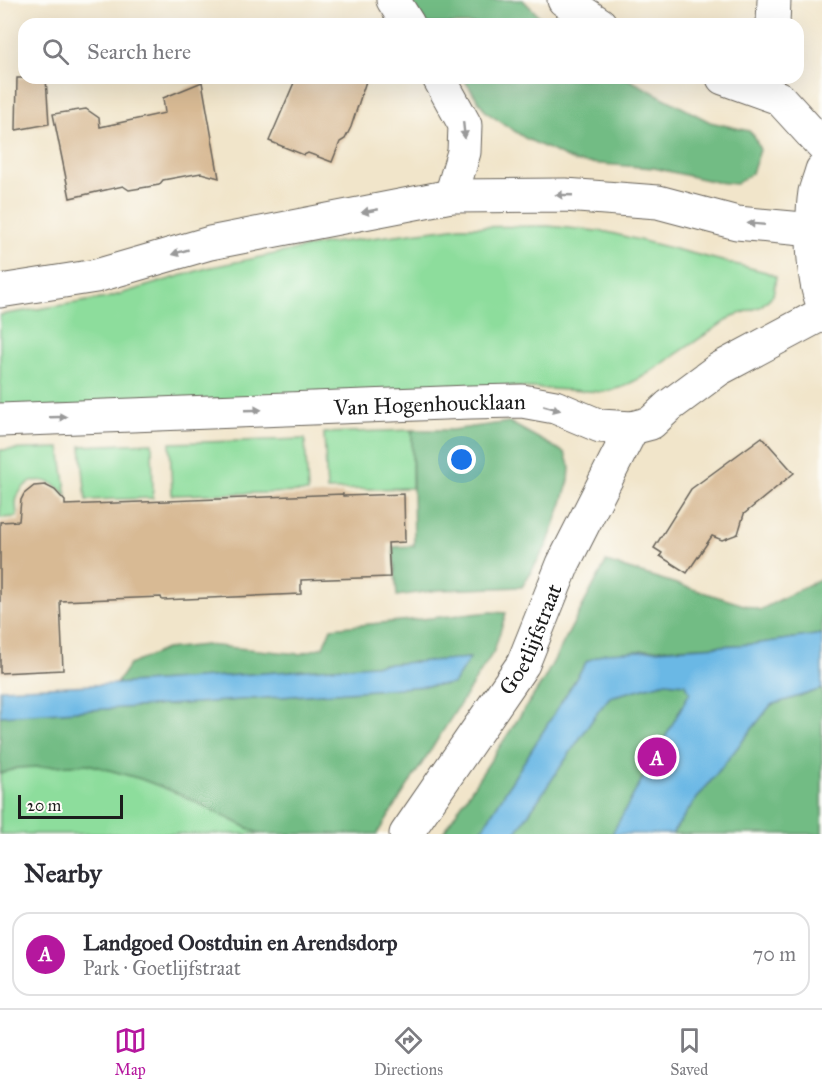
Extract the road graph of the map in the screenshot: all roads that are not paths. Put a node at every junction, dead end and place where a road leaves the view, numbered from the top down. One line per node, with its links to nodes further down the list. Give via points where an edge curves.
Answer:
1 (393, 0): 4 (street)
2 (564, 0): 5 (street)
3 (774, 0): 6 (street)
4 (404, 18)
5 (591, 18)
6 (773, 18)
7 (442, 84): 12 (street, one-way to 12, via 465,125 464,152)
8 (755, 84): 9 (street)
9 (777, 88): 10 (street)
10 (822, 145)
11 (822, 170): 13 (street, via 815,193)
12 (451, 196): 13 (street, one-way to 12, via 737,223 658,202 565,195); 14 (street, one-way to 14, via 210,243 96,276)
13 (814, 230): 15 (street, via 814,274)
14 (0, 291)
15 (822, 301)
16 (822, 314): 18 (street, Van Hogenhoucklaan, via 719,369 651,423)
17 (0, 420): 18 (street, Van Hogenhoucklaan, one-way to 18, via 522,401 555,407 600,426)
18 (632, 428): 19 (street, Goetlijfstraat, via 563,564 523,664)
19 (406, 834)

